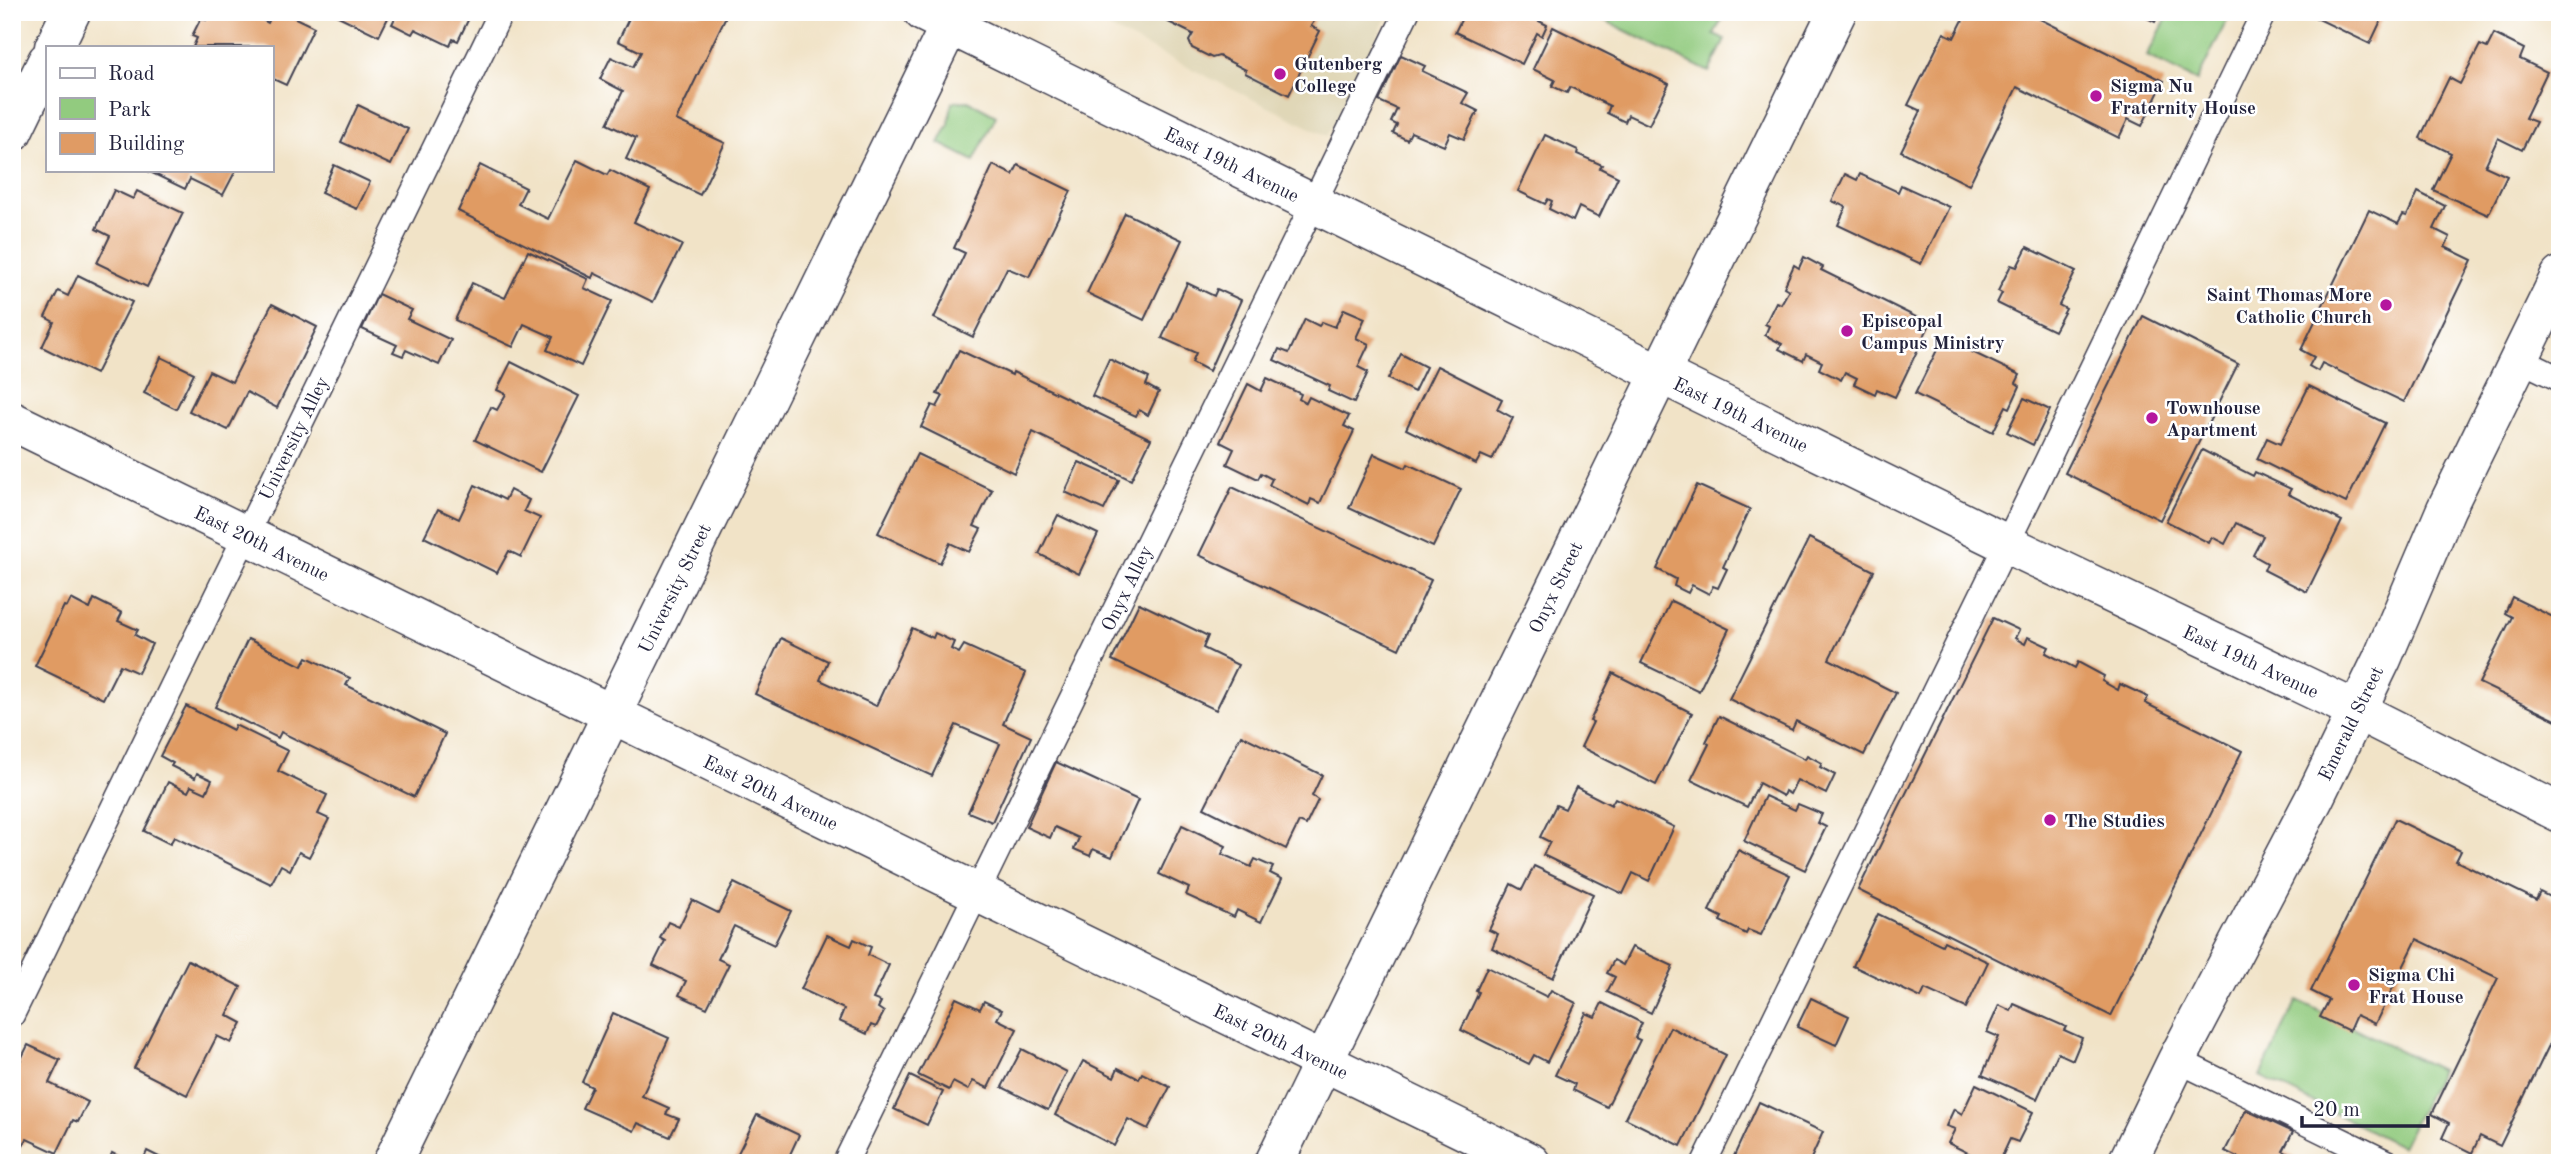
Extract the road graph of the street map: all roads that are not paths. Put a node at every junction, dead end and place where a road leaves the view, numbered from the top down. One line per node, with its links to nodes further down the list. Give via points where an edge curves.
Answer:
1 (71, 12): 7 (street)
2 (501, 12): 16 (lane, University Alley)
3 (1407, 12): 10 (lane, Onyx Alley)
4 (1837, 12): 13 (street, Onyx Street)
5 (2264, 12): 17 (lane)
6 (943, 17): 10 (street, East 19th Avenue); 19 (street, University Street)
7 (54, 46)
8 (46, 63): 9 (street)
9 (12, 132)
10 (1314, 204): 13 (street, East 19th Avenue); 21 (lane, Onyx Alley)
11 (2560, 276): 12 (street, Emerald Street)
12 (2519, 359): 14 (lane); 18 (street, Emerald Street)
13 (1660, 374): 17 (street, East 19th Avenue); 24 (street, Onyx Street)
14 (2560, 379)
15 (12, 421): 16 (street, East 20th Avenue)
16 (246, 535): 19 (street, East 20th Avenue); 22 (lane, University Alley)
17 (2007, 544): 18 (street, East 19th Avenue); 29 (lane)
18 (2356, 710): 20 (street, East 19th Avenue); 23 (street, Emerald Street)
19 (612, 715): 21 (street, East 20th Avenue); 25 (street, University Street)
20 (2560, 813)
21 (977, 893): 24 (street, East 20th Avenue); 26 (lane, Onyx Alley)
22 (12, 1015)
23 (2177, 1059): 30 (street, Emerald Street); 31 (lane)
24 (1323, 1061): 27 (street, Onyx Street); 28 (street, East 20th Avenue)
25 (392, 1163)
26 (845, 1163)
27 (1273, 1163)
28 (1531, 1163)
29 (1704, 1163)
30 (2126, 1163)
31 (2388, 1163)

